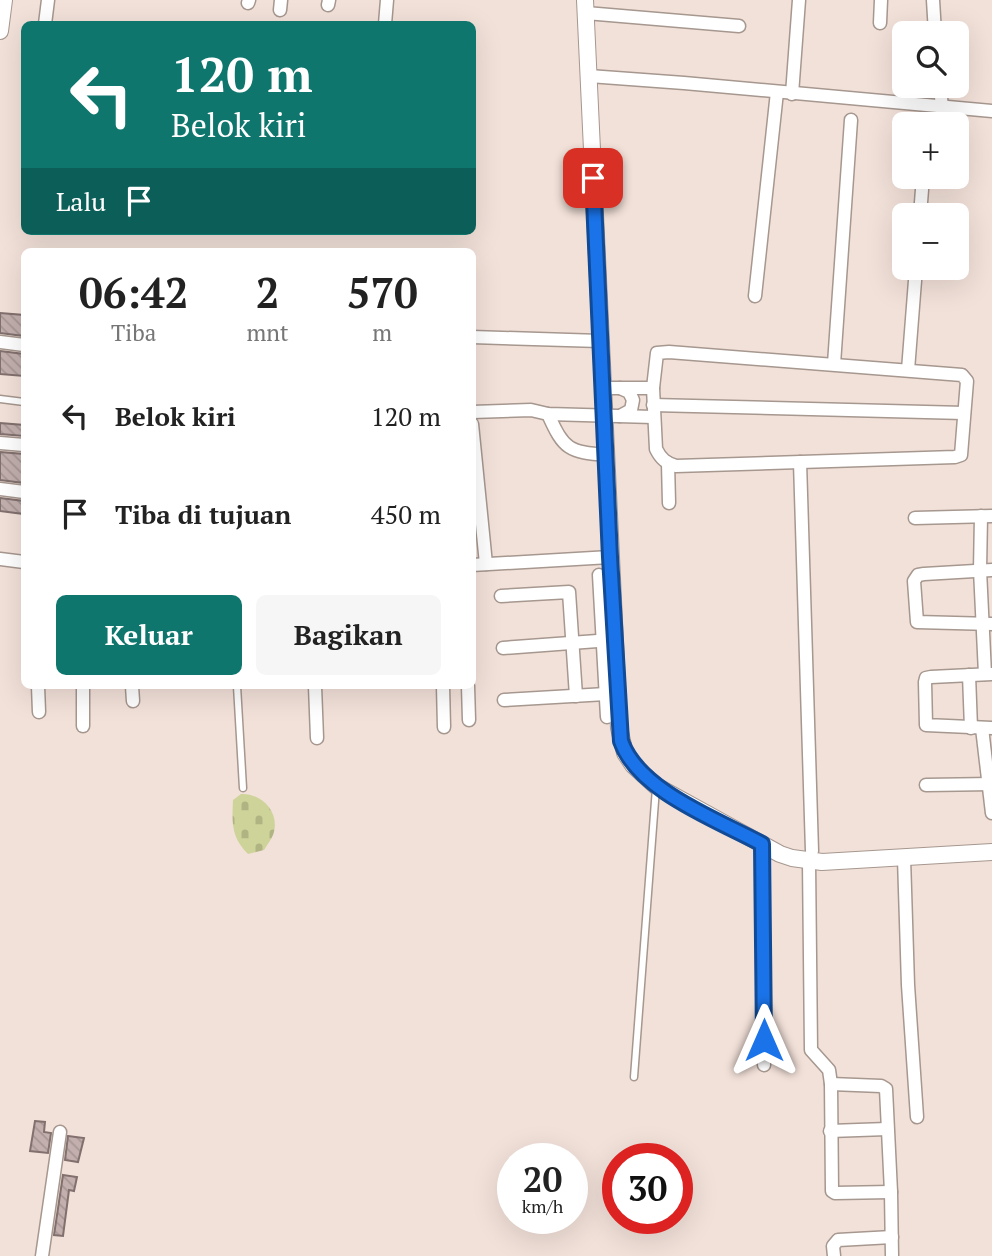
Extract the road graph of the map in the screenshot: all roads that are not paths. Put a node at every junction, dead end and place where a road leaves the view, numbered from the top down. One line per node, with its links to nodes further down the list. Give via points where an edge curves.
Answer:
1 (4, 0): 13 (street)
2 (48, 0): 8 (street)
3 (387, 0): 9 (street)
4 (799, 0): 16 (street)
5 (881, 0): 11 (street)
6 (933, 0): 10 (street)
7 (586, 7): 12 (street); 14 (street)
8 (46, 21)
9 (385, 21)
10 (935, 21)
11 (880, 23)
12 (739, 26)
13 (0, 31)
14 (589, 76): 15 (street); 24 (street)
15 (777, 92): 16 (street); 22 (street)
16 (792, 94): 18 (street)
17 (941, 98): 18 (street)
18 (942, 108): 19 (street)
19 (992, 111)
20 (851, 120): 27 (street)
21 (915, 280): 28 (street)
22 (755, 296)
23 (476, 337): 24 (street)
24 (600, 341): 29 (street)
25 (0, 342): 26 (street)
26 (21, 345)
27 (834, 364): 28 (street); 31 (street, via 657,353)
28 (908, 370): 36 (street, via 966,377)
29 (603, 388): 30 (street); 38 (street)
30 (620, 388): 31 (street); 38 (street, via 631,396 632,405 627,413)
31 (653, 388): 34 (street)
32 (0, 399): 33 (lane)
33 (21, 402)
34 (653, 411): 36 (street); 38 (street); 43 (street, via 656,449)
35 (476, 412): 37 (street)
36 (964, 413): 42 (street, via 959,457)
37 (548, 414): 38 (street); 41 (street, via 569,448)
38 (611, 416): 41 (street)
39 (0, 443): 40 (street)
40 (21, 445)
41 (607, 455): 50 (street)
42 (800, 462): 43 (street); 88 (street)
43 (668, 463): 46 (street)
44 (0, 489): 45 (street)
45 (21, 492)
46 (669, 503)
47 (476, 504): 53 (street)
48 (987, 516): 49 (street); 54 (street)
49 (915, 518)
50 (610, 557): 53 (street); 58 (street)
51 (0, 559): 52 (street)
52 (21, 562)
53 (479, 564)
54 (986, 570): 57 (street); 57 (street, via 918,575 914,581 919,623)
55 (599, 575): 58 (street)
56 (501, 596): 59 (street, via 569,592)
57 (987, 624): 61 (street)
58 (609, 640): 59 (street); 70 (street); 83 (street, via 621,741 633,765)
59 (572, 643): 60 (street); 71 (street)
60 (503, 648)
61 (988, 674): 62 (street)
62 (969, 675): 79 (street); 79 (street, via 926,678 926,725)
63 (38, 689): 74 (street)
64 (83, 689): 77 (street)
65 (132, 689): 73 (street)
66 (237, 689): 84 (lane)
67 (316, 689): 80 (street)
68 (443, 689): 78 (street)
69 (468, 689): 76 (street)
70 (606, 694): 71 (street); 75 (street)
71 (576, 696): 72 (street)
72 (504, 700)
73 (133, 701)
74 (39, 712)
75 (607, 717)
76 (469, 720)
77 (83, 726)
78 (444, 727)
79 (982, 728): 81 (street)
80 (317, 738)
81 (990, 784): 82 (street); 85 (street)
82 (926, 785)
83 (656, 786): 86 (street); 91 (lane)
84 (243, 788)
85 (992, 813)
86 (762, 844): 88 (street, via 780,854); 90 (street)
87 (992, 852): 89 (street)
88 (811, 856): 89 (street); 92 (street, via 811,1050 829,1070)
89 (904, 858): 93 (street)
90 (764, 1065)
91 (634, 1077)
92 (831, 1084): 94 (street, via 884,1088); 95 (street)
93 (917, 1117)
94 (887, 1129): 95 (street); 97 (street)
95 (831, 1131): 97 (street, via 832,1191)
96 (60, 1132): 99 (street)
97 (891, 1192): 98 (street)
98 (892, 1237): 100 (street, via 838,1240); 101 (street)
99 (42, 1256)
100 (834, 1256)
101 (892, 1256)

